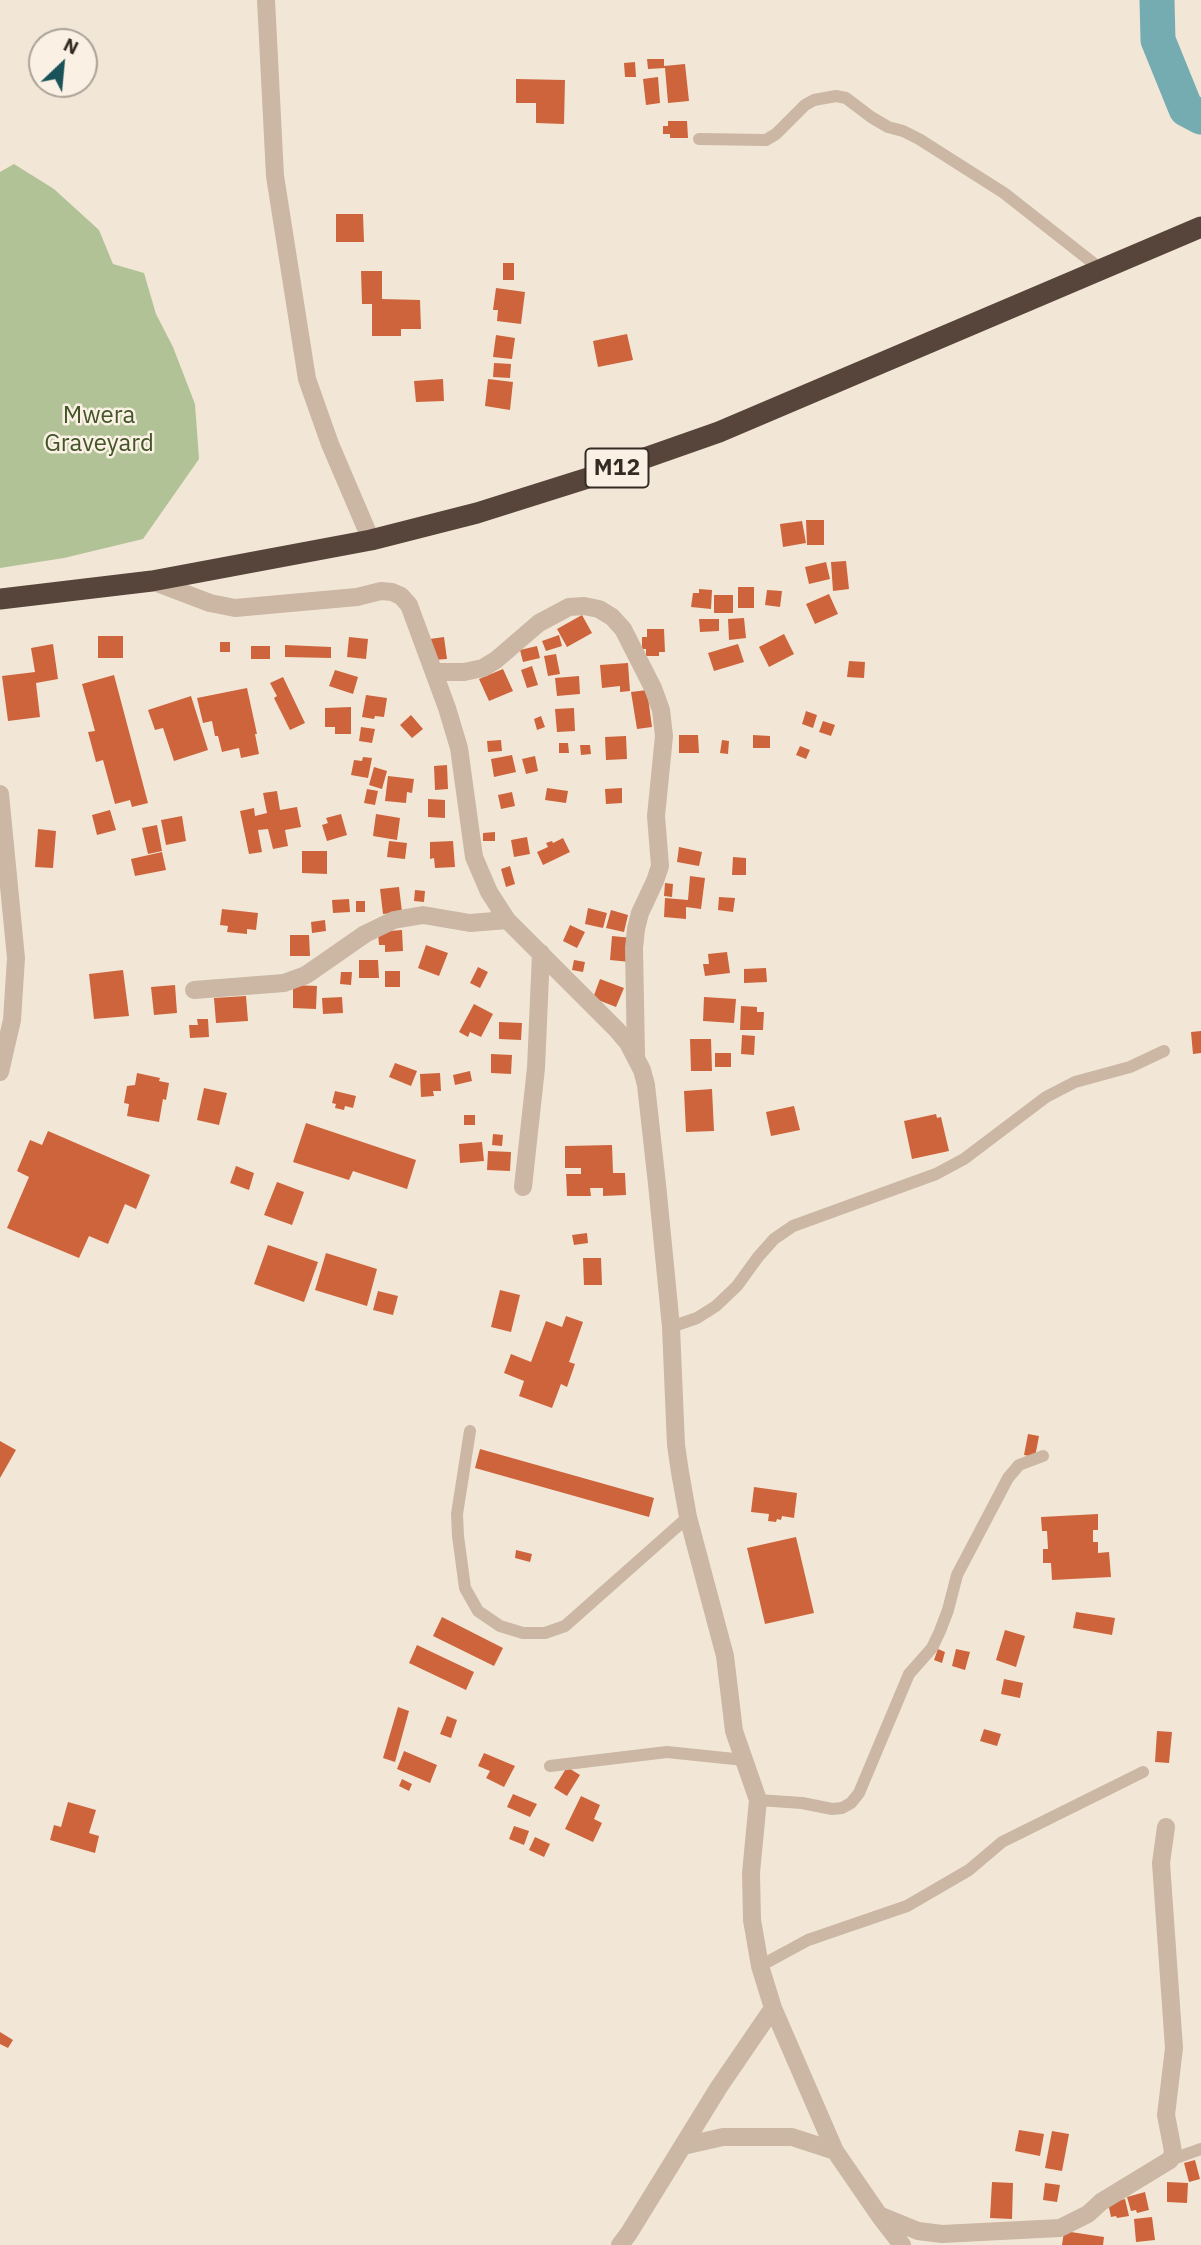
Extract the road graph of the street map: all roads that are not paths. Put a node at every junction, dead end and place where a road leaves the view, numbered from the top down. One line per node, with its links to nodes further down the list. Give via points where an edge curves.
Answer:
1 (266, 0): 5 (street, via 275,176 307,379)
2 (699, 139): 4 (lane, via 766,140 814,100 846,98 1004,193)
3 (1201, 227): 4 (highway, M12)
4 (1102, 270): 5 (highway, M12, via 719,432 477,513)
5 (371, 540): 6 (highway, M12)
6 (152, 581): 7 (highway, M12); 8 (street, via 235,608 392,592 409,605)
7 (0, 599)
8 (435, 673): 10 (street, via 459,748 474,857); 14 (street, via 482,668 539,623 569,607 599,609 623,629 653,688 664,736 656,816 660,866 635,938)
9 (0, 794): 15 (street, via 16,958 12,1020)
10 (507, 920): 11 (street); 12 (street, via 470,923 423,915 394,920 306,975 284,983)
11 (541, 953): 14 (street, via 617,1030); 16 (street, via 536,1068)
12 (194, 990)
13 (1164, 1051): 17 (lane, via 1046,1097 964,1159 936,1174 793,1226 758,1256 716,1306)
14 (636, 1058): 17 (street, via 646,1085)
15 (0, 1072)
16 (523, 1186)
17 (671, 1326): 20 (street, via 676,1445)
18 (470, 1431): 20 (lane, via 457,1514 465,1588 478,1611 500,1626 545,1633 565,1626)
19 (1043, 1456): 24 (lane, via 1019,1465 1007,1478 957,1575 932,1648 909,1674 851,1803 832,1809)
20 (688, 1517): 21 (street, via 725,1656 734,1731)
21 (744, 1760): 22 (lane, via 650,1752); 24 (street)
22 (550, 1766)
23 (1143, 1772): 26 (lane, via 1002,1842 969,1870 907,1906 808,1940)
24 (758, 1800): 26 (street, via 751,1873 752,1920)
25 (1166, 1828): 31 (street, via 1161,1863 1174,2048 1166,2115)
26 (760, 1966): 27 (street)
27 (773, 2008): 28 (street); 30 (street)
28 (683, 2146): 30 (street, via 723,2137 792,2137); 34 (street)
29 (1201, 2149): 31 (lane)
30 (835, 2151): 32 (street)
31 (1170, 2160): 33 (street)
32 (879, 2215): 33 (street, via 918,2231 942,2234); 35 (street)
33 (1060, 2228): 36 (street)
34 (620, 2245)
35 (902, 2245)
36 (1054, 2245)

